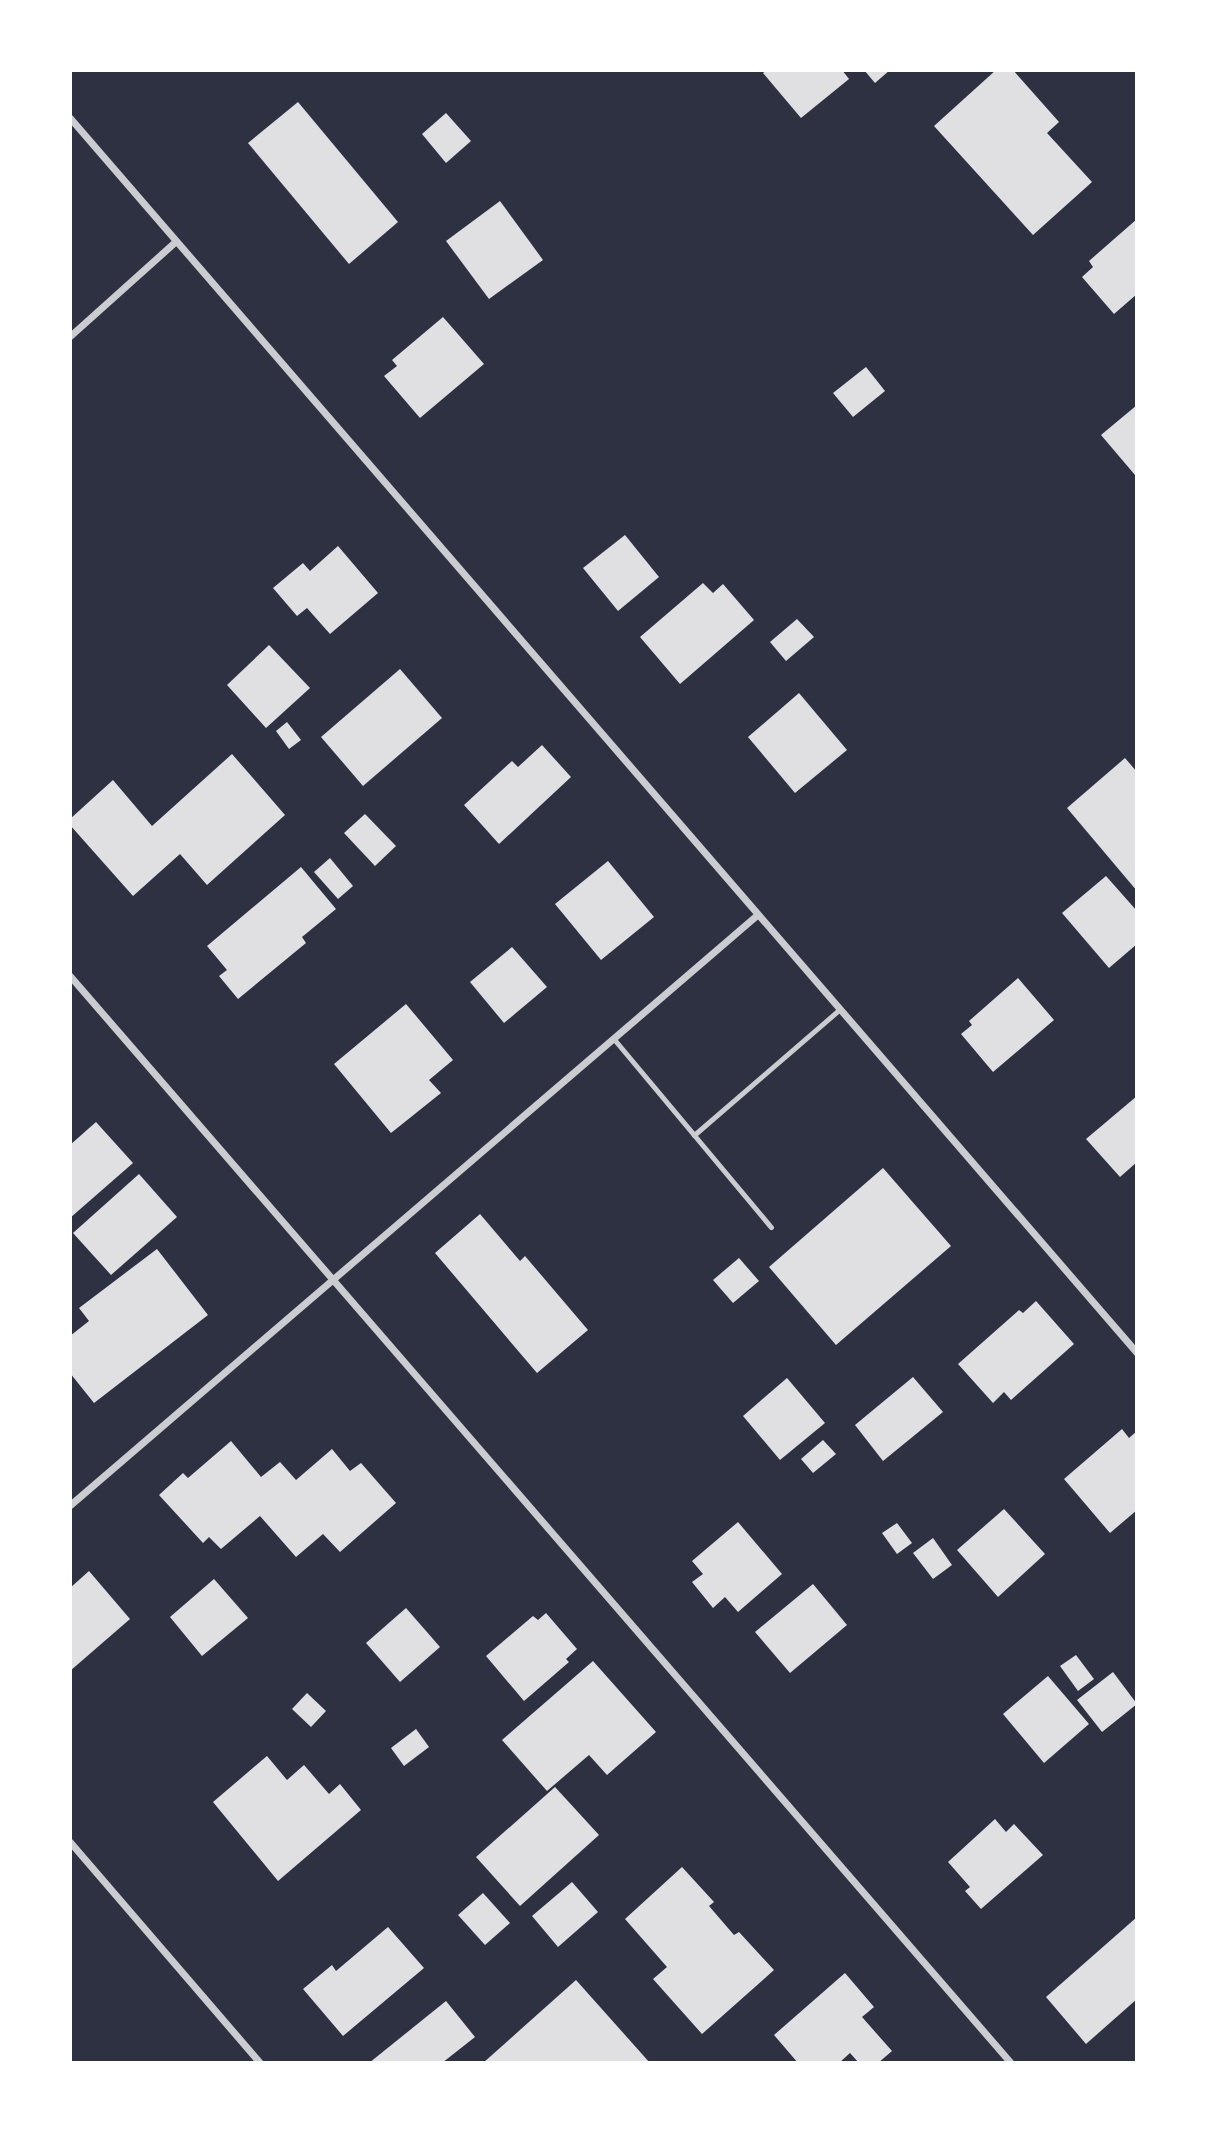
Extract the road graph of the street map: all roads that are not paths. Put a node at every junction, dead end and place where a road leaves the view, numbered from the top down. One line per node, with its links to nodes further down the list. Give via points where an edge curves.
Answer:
1 (70, 118): 2 (street)
2 (176, 241): 3 (street); 4 (street)
3 (70, 336)
4 (757, 915): 6 (street); 7 (street)
5 (70, 976): 10 (street)
6 (839, 1010): 8 (lane); 11 (street)
7 (613, 1038): 8 (lane); 10 (street)
8 (694, 1135): 9 (lane)
9 (771, 1227)
10 (331, 1280): 12 (street); 15 (street)
11 (1137, 1353)
12 (70, 1505)
13 (70, 1842): 14 (street)
14 (260, 2063)
15 (1011, 2063)

